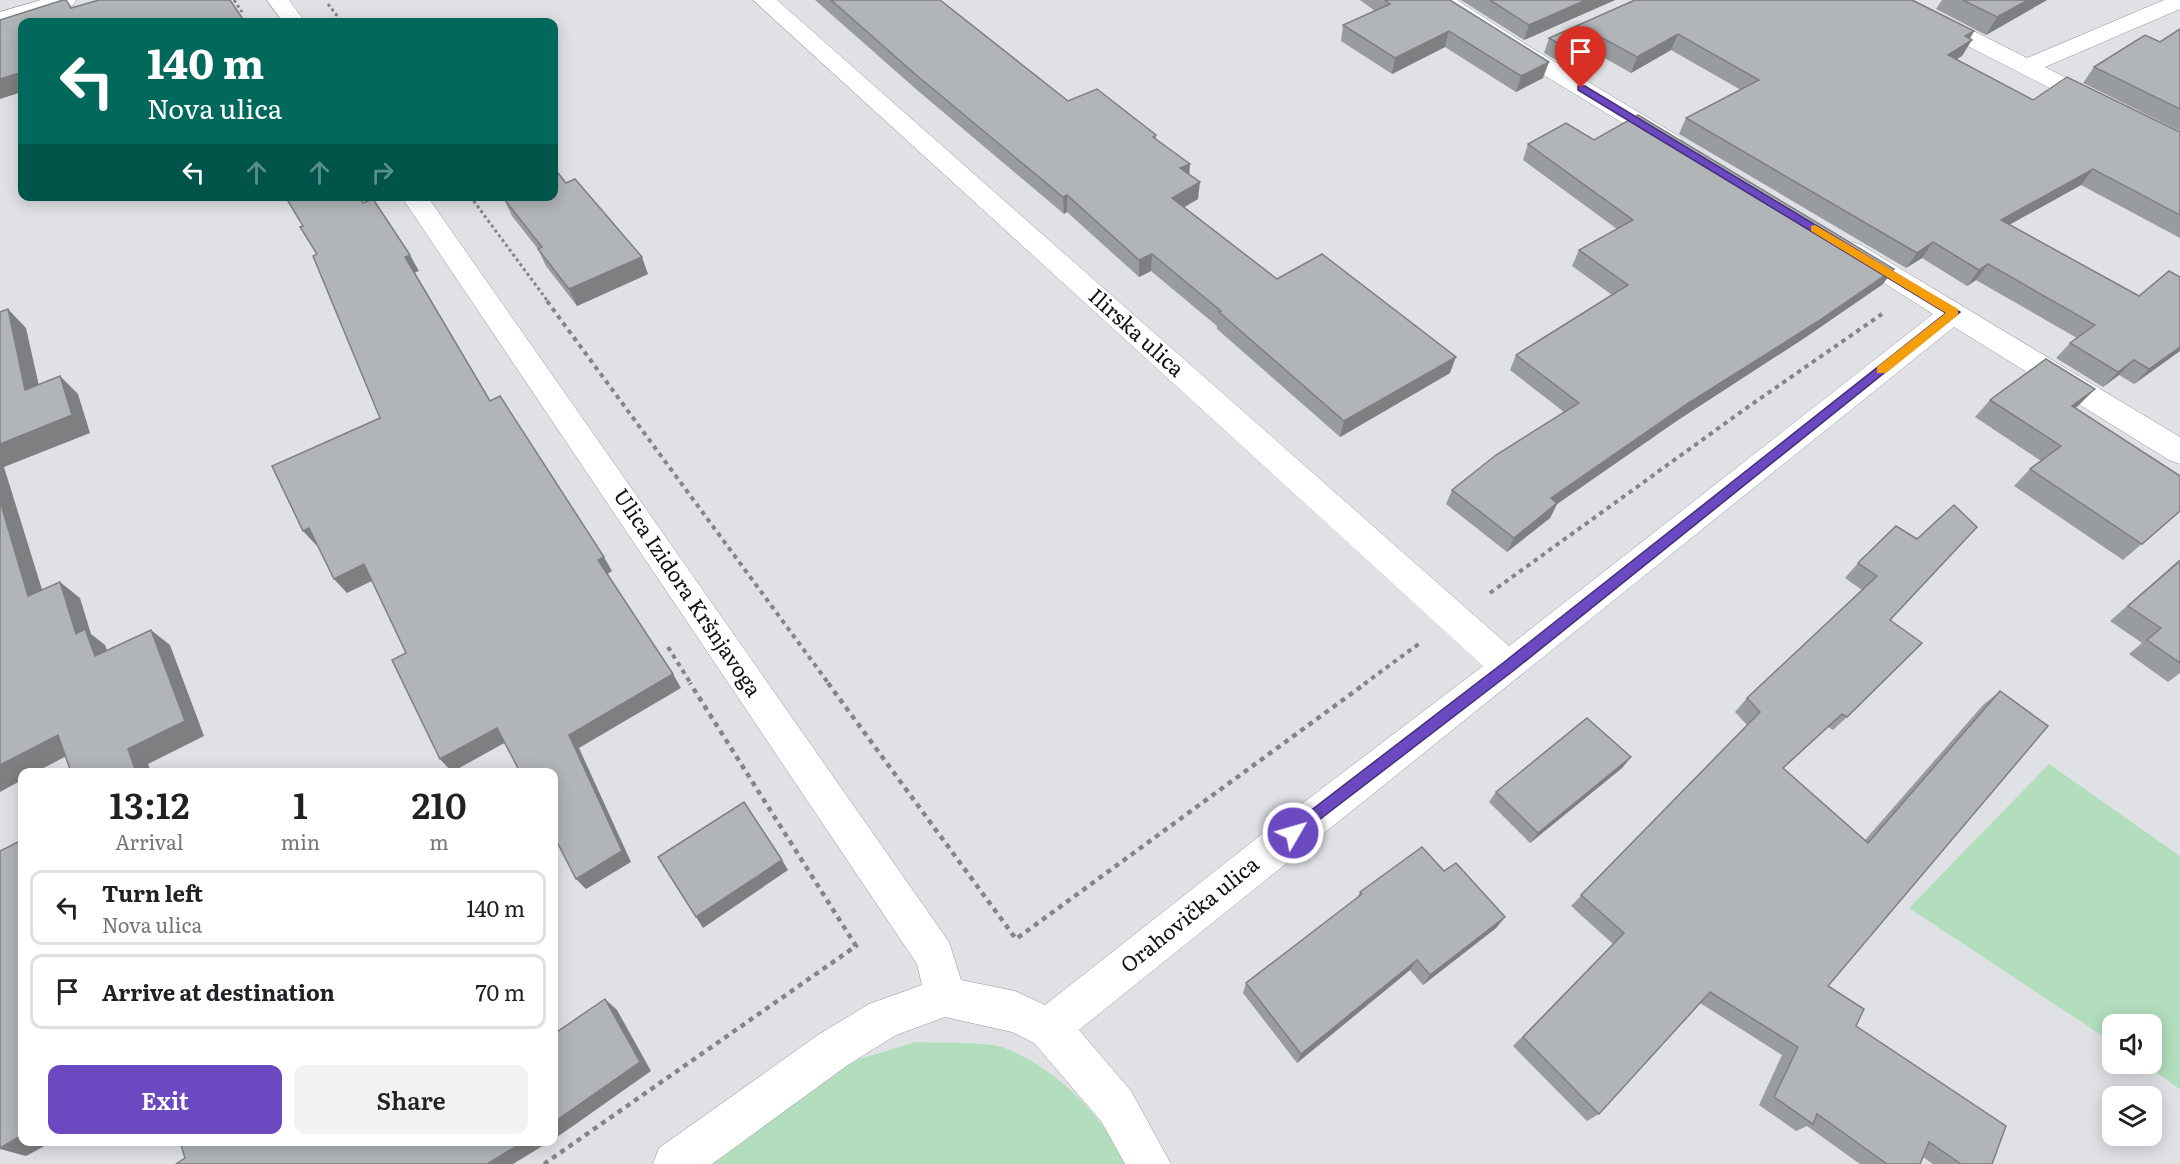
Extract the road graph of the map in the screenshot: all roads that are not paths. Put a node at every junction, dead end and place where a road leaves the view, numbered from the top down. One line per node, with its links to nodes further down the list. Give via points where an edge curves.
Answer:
1 (65, 0): 8 (street)
2 (278, 0): 7 (street)
3 (764, 0): 18 (street, Ilirska ulica)
4 (1442, 0): 10 (street)
5 (1895, 0): 11 (street)
6 (2180, 1): 11 (street)
7 (291, 18)
8 (0, 20)
9 (1549, 40): 10 (street)
10 (1522, 52): 13 (street)
11 (2026, 68): 12 (street)
12 (2119, 113)
13 (1694, 156)
14 (417, 201): 19 (street, Ulica Izidora Kršnjavoga, via 936,956)
15 (1836, 241): 16 (street)
16 (1954, 312): 17 (street); 18 (street, Orahovička ulica)
17 (2180, 452)
18 (1508, 667): 20 (street, Orahovička ulica)
19 (945, 997): 20 (street, via 1015,1012); 21 (street, via 884,1019 832,1050)
20 (1049, 1028): 22 (street, via 1116,1106)
21 (675, 1164)
22 (1149, 1164)

